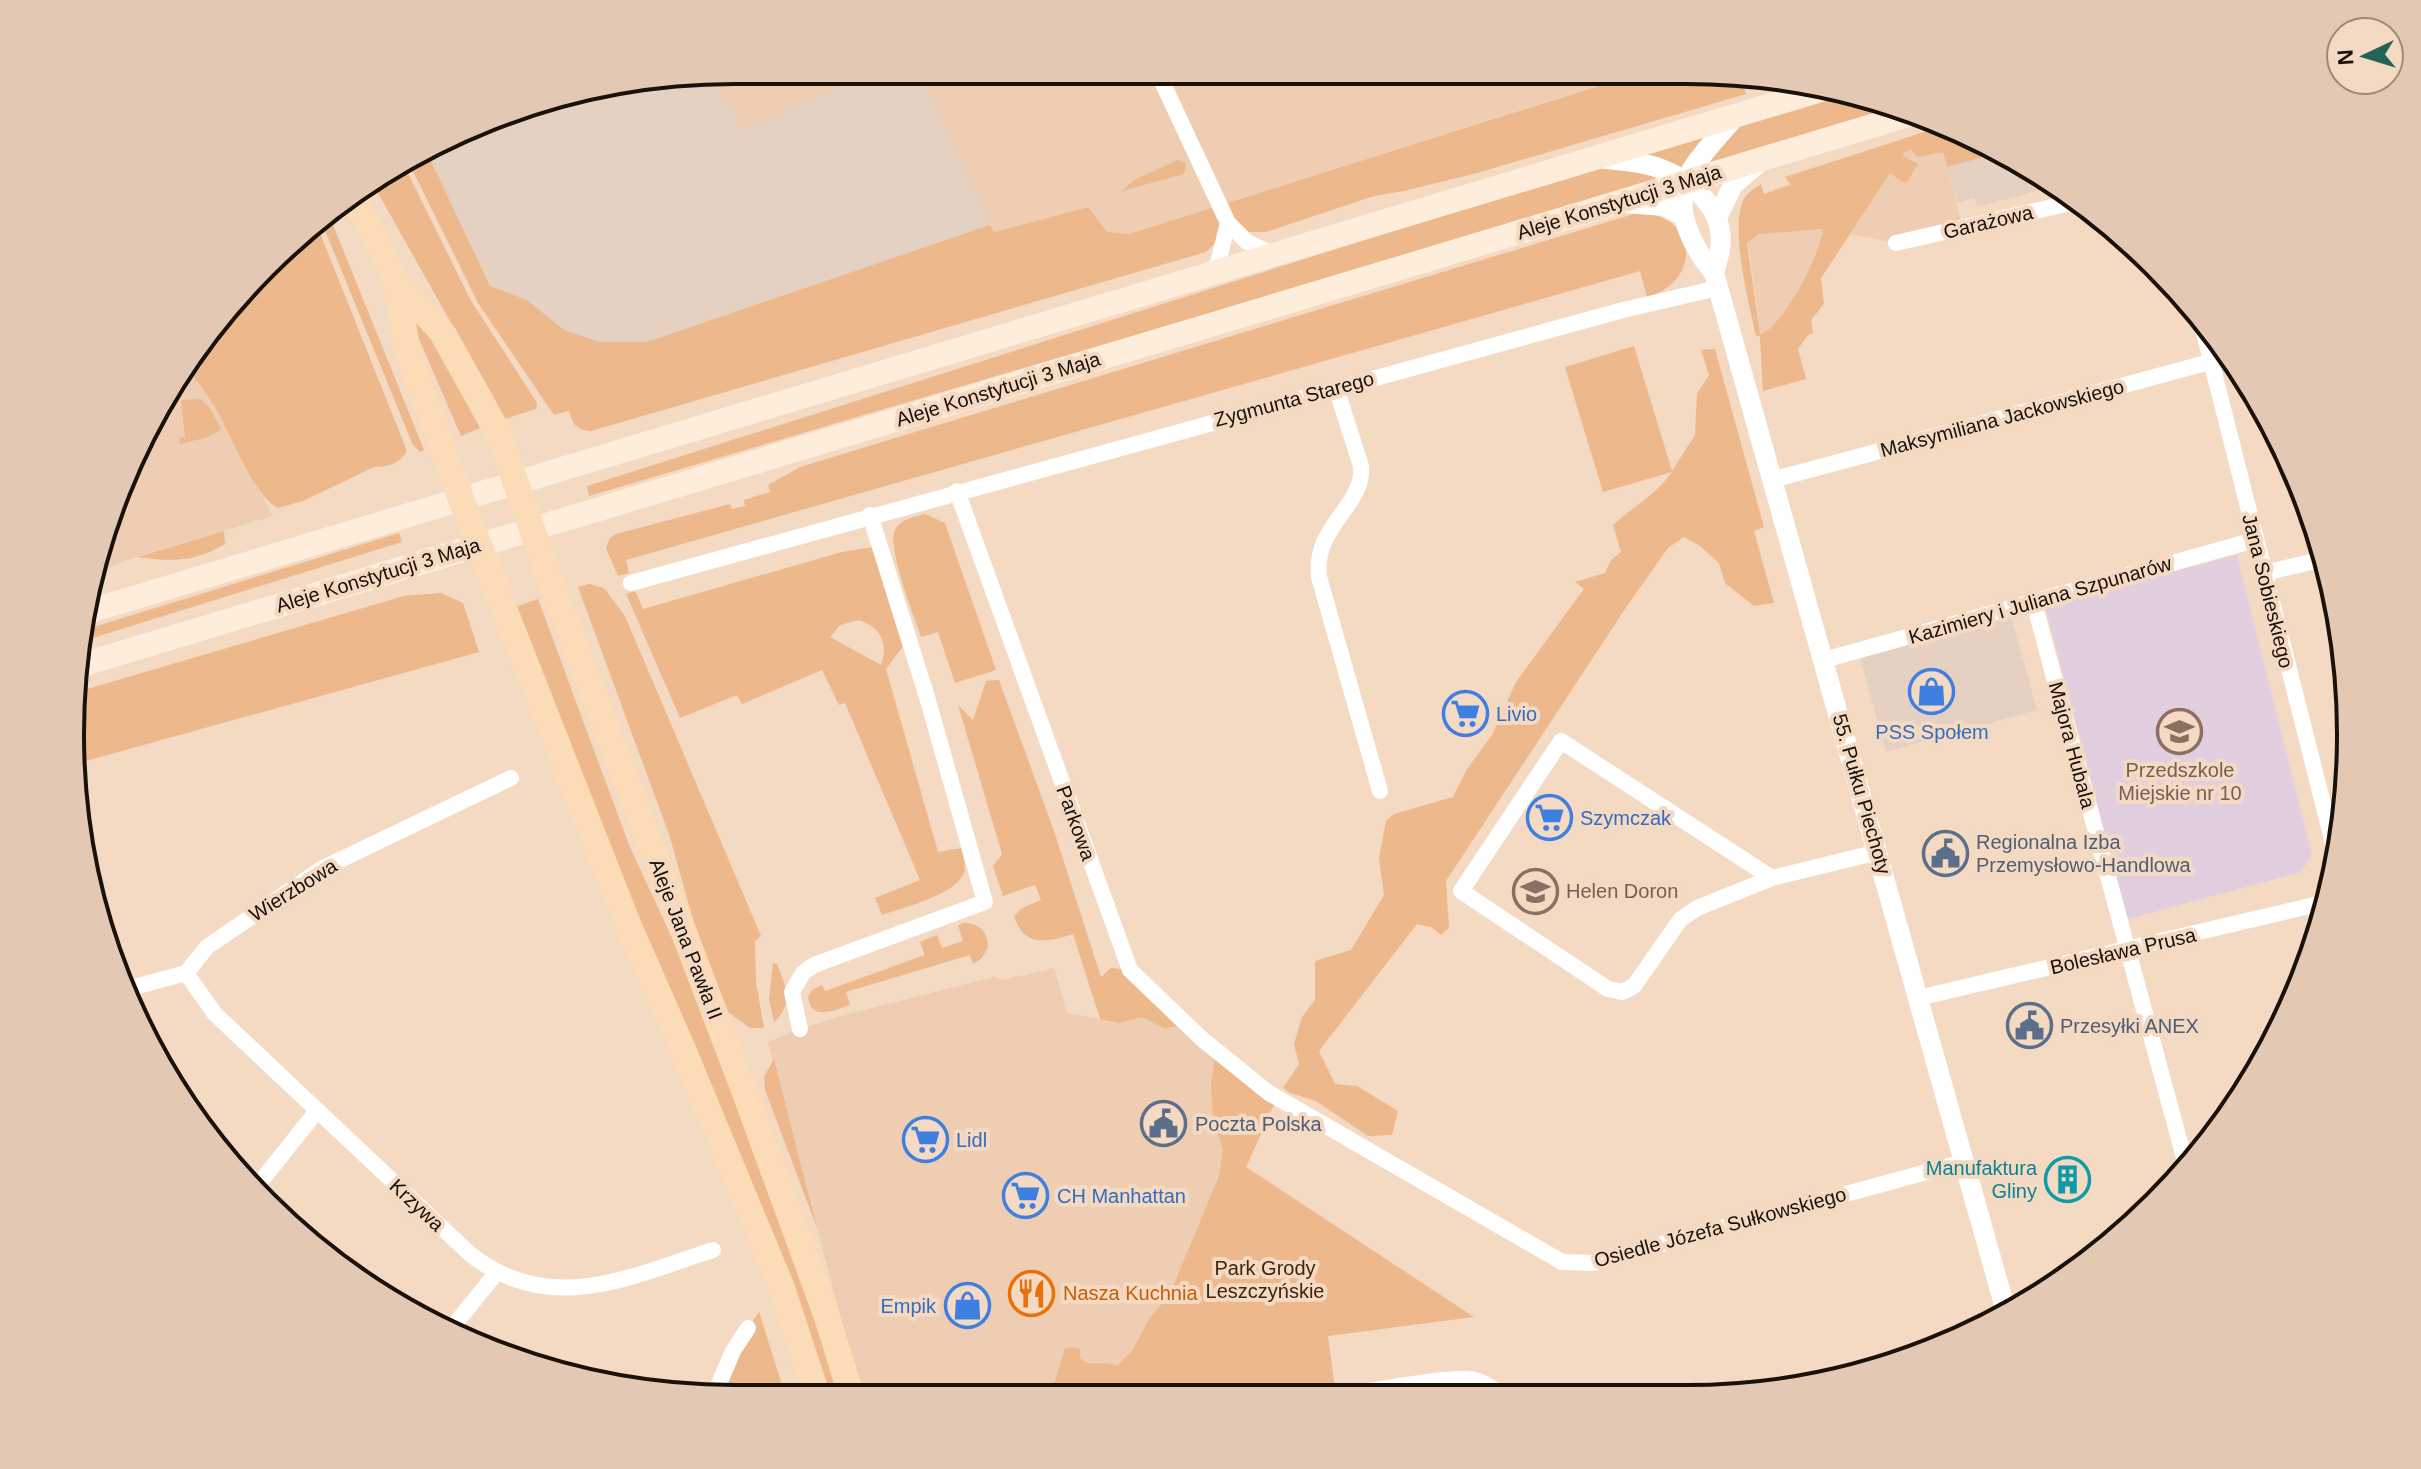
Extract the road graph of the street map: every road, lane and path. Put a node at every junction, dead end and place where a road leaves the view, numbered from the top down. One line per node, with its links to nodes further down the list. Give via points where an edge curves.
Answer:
1 (1163, 84): 13 (street)
2 (1805, 95): 3 (main road)
3 (1736, 116): 5 (main road); 7 (street)
4 (1895, 119): 6 (main road, Aleje Konstytucji 3 Maja)
5 (1591, 157): 7 (street, via 1654,166); 15 (main road)
6 (1766, 157): 7 (main road, Aleje Konstytucji 3 Maja); 12 (street, 55. Pułku Piechoty, via 1733,185)
7 (1686, 181): 8 (main road, Aleje Konstytucji 3 Maja); 11 (street, 55. Pułku Piechoty); 12 (street, via 1702,192)
8 (1618, 203): 11 (street, via 1664,206); 28 (main road, Aleje Konstytucji 3 Maja)
9 (358, 205): 18 (main road)
10 (2063, 205): 14 (street, Garażowa)
11 (1683, 216): 17 (street, 55. Pułku Piechoty)
12 (1717, 218): 17 (street, 55. Pułku Piechoty, via 1721,246)
13 (1228, 223): 15 (street, via 1247,242); 16 (street, via 1218,263)
14 (1896, 243)
15 (1273, 254): 16 (main road)
16 (1210, 273): 24 (main road)
17 (1716, 280): 22 (street, Zygmunta Starego); 23 (street, 55. Pułku Piechoty)
18 (396, 282): 24 (main road, Aleje Jana Pawła II, via 443,333 498,432); 26 (main road, via 408,353)
19 (2207, 344): 21 (street, Jana Sobieskiego)
20 (2218, 360): 21 (street, Maksymiliana Jackowskiego)
21 (2211, 362): 23 (street, Maksymiliana Jackowskiego); 29 (street, Jana Sobieskiego)
22 (1336, 388): 25 (street, Zygmunta Starego); 39 (street, via 1362,478 1328,531 1319,553 1319,577)
23 (1772, 480): 36 (street, 55. Pułku Piechoty)
24 (517, 482): 26 (main road); 28 (main road, Aleje Jana Pawła II)
25 (957, 491): 27 (street, Zygmunta Starego); 49 (street, Parkowa, via 1130,970 1202,1039)
26 (461, 499): 30 (main road); 35 (main road)
27 (870, 515): 33 (street, Zygmunta Starego); 48 (street, via 985,902 814,965 792,992)
28 (532, 528): 30 (main road, Aleje Konstytucji 3 Maja); 61 (main road, Aleje Jana Pawła II, via 750,1107)
29 (2255, 540): 32 (street, Jana Sobieskiego); 34 (street, Kazimiery i Juliana Szpunarów)
30 (479, 545): 37 (main road, Aleje Konstytucji 3 Maja); 60 (main road, via 628,924 782,1288)
31 (2314, 561): 32 (street)
32 (2264, 573): 40 (street, Jana Sobieskiego)
33 (631, 583)
34 (2034, 603): 36 (street, Kazimiery i Juliana Szpunarów); 44 (street, Majora Hubala)
35 (96, 609)
36 (1824, 660): 41 (street, 55. Pułku Piechoty)
37 (88, 663)
38 (511, 778): 45 (street, Wierzbowa, via 321,869 207,947)
39 (1380, 791)
40 (2329, 830)
41 (1878, 852): 42 (street); 47 (street, 55. Pułku Piechoty)
42 (1772, 878): 42 (street, via 1688,913 1634,986 1622,992 1608,989 1461,891 1561,741)
43 (2314, 905): 44 (street, Bolesława Prusa)
44 (2126, 951): 47 (street, Bolesława Prusa); 51 (street, Majora Hubala)
45 (186, 973): 46 (street); 50 (street, Krzywa, via 215,1014)
46 (136, 987)
47 (1918, 998): 52 (street, 55. Pułku Piechoty)
48 (800, 1029)
49 (1277, 1098): 52 (street, Osiedle Józefa Sułkowskiego, via 1562,1262 1593,1263)
50 (317, 1111): 53 (street); 55 (street, Krzywa, via 470,1254)
51 (2183, 1154)
52 (1963, 1162): 56 (street, 55. Pułku Piechoty)
53 (262, 1180)
54 (713, 1250): 55 (street, Krzywa, via 598,1287 569,1289)
55 (497, 1272): 57 (street)
56 (2003, 1303)
57 (457, 1322)
58 (748, 1328): 59 (street)
59 (719, 1385)
60 (814, 1385)
61 (848, 1385)
62 (1413, 1385): 63 (street, via 1467,1378)
63 (1487, 1385)

